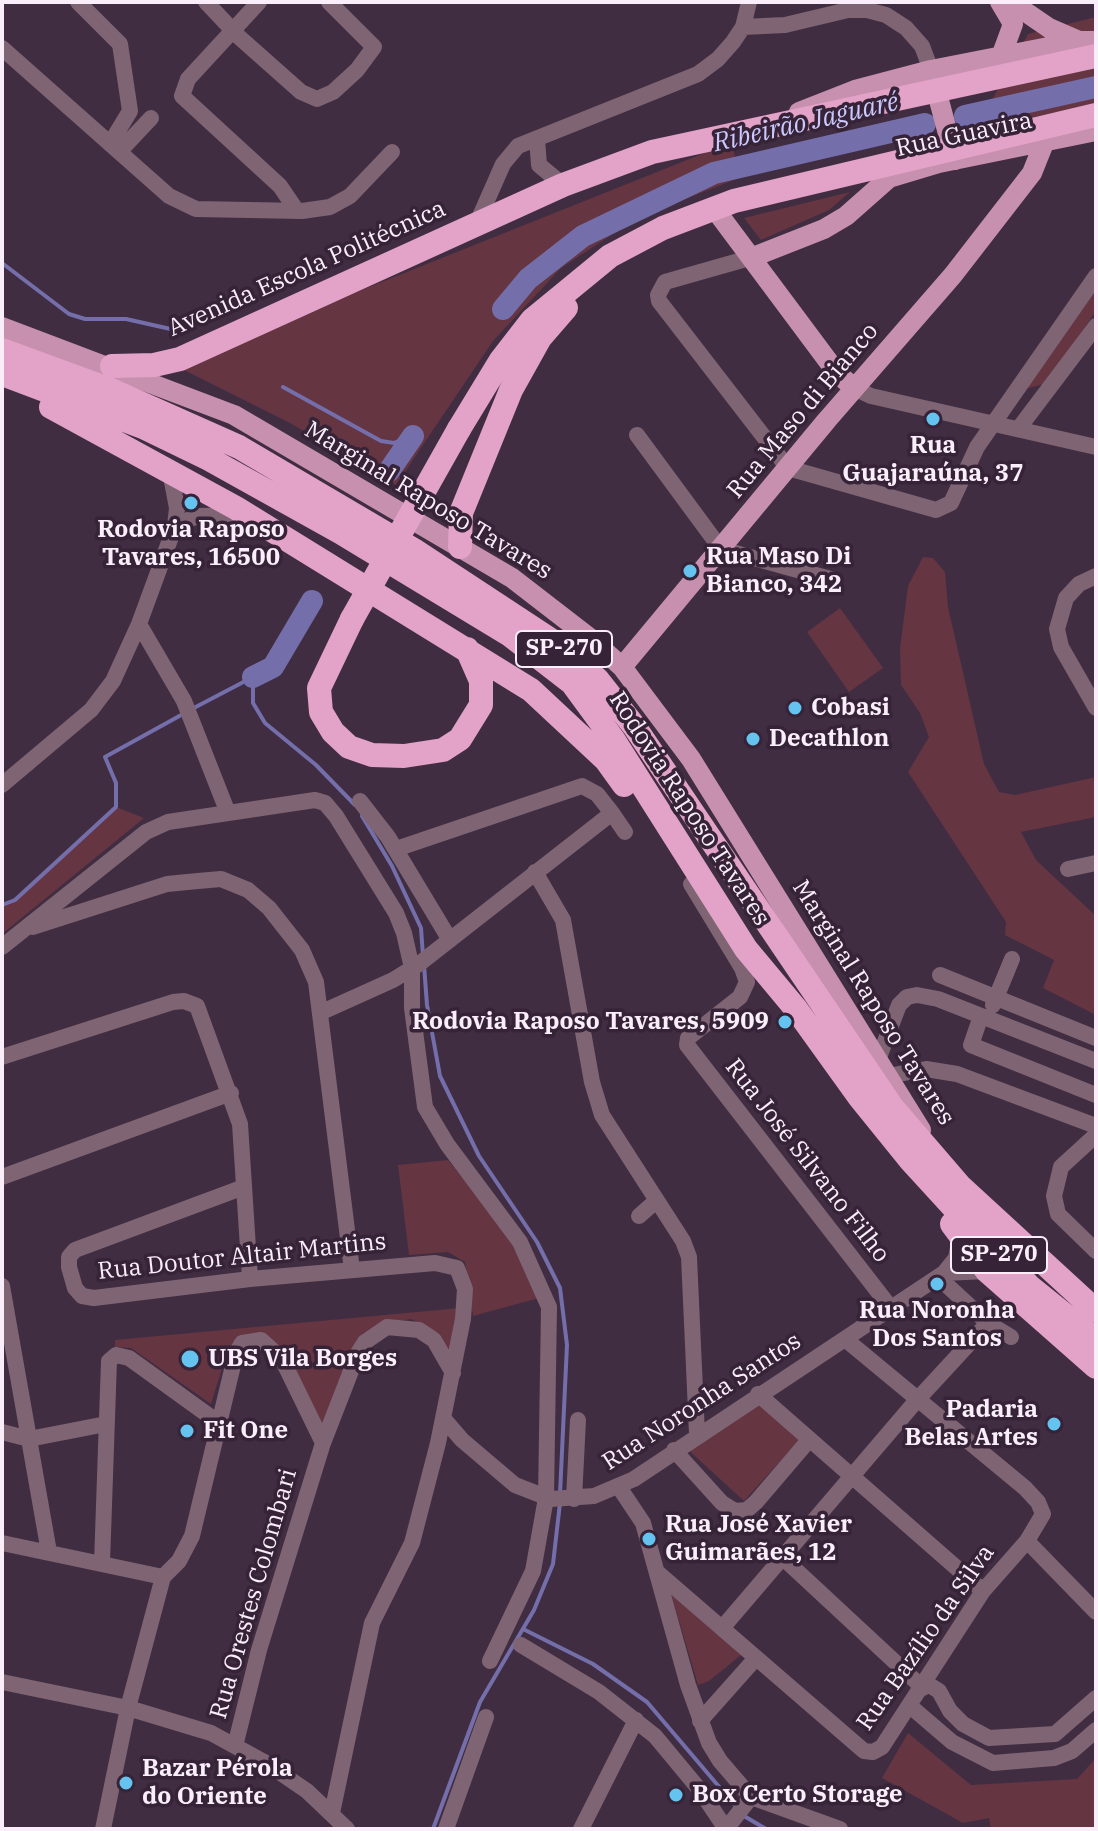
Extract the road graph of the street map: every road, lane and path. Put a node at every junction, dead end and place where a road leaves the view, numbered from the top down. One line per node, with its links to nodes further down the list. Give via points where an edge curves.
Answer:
1 (78, 2): 20 (street, via 120,44 130,111)
2 (206, 2): 9 (street)
3 (259, 2): 9 (street)
4 (329, 2): 9 (street, via 374,47 357,70 322,99 301,92)
5 (749, 2): 8 (street)
6 (1000, 2): 12 (main road, via 1013,24)
7 (1011, 2): 10 (main road, via 1049,28)
8 (743, 27): 13 (street, via 785,25 848,10 886,15 922,46); 17 (street, Avenida Escola Politécnica, via 718,59 698,74)
9 (234, 30): 26 (street, via 188,79 184,99 280,186)
10 (1090, 46): 12 (main road); 13 (highway, Avenida Escola Politécnica)
11 (2, 48): 20 (street)
12 (1002, 54): 13 (main road, via 960,64)
13 (936, 89): 19 (main road); 23 (highway, Avenida Escola Politécnica, via 652,152)
14 (1096, 115): 19 (highway)
15 (151, 118): 20 (street)
16 (1096, 131): 18 (main road, Rua Guavira)
17 (537, 139): 23 (street, via 539,165); 27 (street, Avenida Escola Politécnica, via 510,154)
18 (1044, 143): 21 (main road, Rua Guavira); 24 (main road, Rua Maso di Bianco, via 1032,173)
19 (951, 146): 21 (main road, Rua Guavira); 25 (highway); 29 (main road, Rua Guavira, via 889,178 824,229)
20 (115, 148): 26 (street, via 175,200 209,211)
21 (1012, 149): 24 (main road, via 1021,166)
22 (392, 152): 26 (street, via 340,203)
23 (563, 185): 27 (highway, Avenida Escola Politécnica)
24 (1020, 186): 38 (main road, Rua Maso di Bianco, via 953,275)
25 (714, 208): 28 (highway); 29 (main road)
26 (297, 211)
27 (477, 223): 35 (highway, Avenida Escola Politécnica, via 180,359)
28 (610, 256): 47 (highway, via 592,283 549,325 519,372 461,513); 52 (highway, bridge, via 532,320 501,360 352,619 319,688 321,712 349,747 372,755 443,750 460,739 481,705 481,681)
29 (753, 257): 38 (main road, via 837,373); 43 (street, Rua Guavira, via 676,277 661,285 659,301)
30 (1096, 276): 33 (street)
31 (2, 327): 35 (main road, Marginal Raposo Tavares)
32 (1095, 329): 33 (street); 40 (street)
33 (1049, 347): 39 (street)
34 (2, 350): 84 (highway, Rodovia Raposo Tavares / SP-270, via 111,390 239,447 414,550 563,648 597,679 634,726 853,1052)
35 (112, 366): 47 (main road, Marginal Raposo Tavares, via 234,415)
36 (2, 374): 59 (highway, Rodovia Raposo Tavares / SP-270, via 143,427 209,459 510,635 572,683)
37 (2, 382): 44 (highway)
38 (854, 388): 39 (street); 43 (main road, Rua Maso di Bianco)
39 (993, 423): 40 (street); 43 (street, via 943,509)
40 (1019, 428): 42 (street)
41 (637, 435): 48 (street)
42 (1096, 447)
43 (788, 468): 48 (main road, Rua Maso di Bianco)
44 (170, 471): 45 (highway); 46 (street)
45 (246, 515): 46 (street, via 197,516); 52 (highway)
46 (175, 526): 51 (street)
47 (460, 547): 53 (main road, Marginal Raposo Tavares, via 522,585)
48 (721, 549): 50 (street); 53 (main road, Rua Maso di Bianco)
49 (1096, 576): 54 (street, via 1073,591 1057,622 1061,647)
50 (834, 580)
51 (139, 624): 55 (street, via 113,681 91,710); 57 (street, via 184,701)
52 (465, 647): 59 (highway, via 531,690 606,760 630,794)
53 (622, 667): 78 (main road, Marginal Raposo Tavares, via 691,759)
54 (1096, 708)
55 (2, 785)
56 (360, 801): 61 (street)
57 (228, 813): 66 (street, via 168,822 146,832); 70 (street, via 315,800 325,803 396,913)
58 (612, 813): 60 (street); 61 (street, via 592,789 569,788); 65 (street)
59 (665, 821): 62 (highway, Rodovia Raposo Tavares / SP-270)
60 (625, 832)
61 (396, 849): 67 (street)
62 (681, 849): 83 (highway, Rodovia Raposo Tavares / SP-270, via 746,949); 96 (street, Rua José Silvano Filho, via 692,885 747,977 740,997 688,1038 687,1045)
63 (1096, 863): 64 (street)
64 (1068, 869)
65 (535, 872): 67 (street); 87 (street, via 563,920 602,1115)
66 (23, 930): 68 (street); 73 (street, via 167,884 221,879 248,890 269,908 302,950)
67 (445, 944): 70 (street)
68 (2, 947)
69 (1012, 959): 72 (street)
70 (416, 966): 73 (street); 119 (street, via 412,1008 425,1107 520,1242 549,1307)
71 (940, 975): 72 (street)
72 (996, 997): 74 (street); 75 (street)
73 (322, 1012): 91 (street)
74 (984, 1017): 77 (street); 78 (street, via 938,999 907,997 899,1005); 80 (street, via 971,1045)
75 (1096, 1038)
76 (2, 1057): 79 (street, via 184,1001 197,1006 205,1021)
77 (1096, 1061)
78 (883, 1068): 81 (street, via 957,1074); 84 (main road, Marginal Raposo Tavares)
79 (231, 1093): 85 (street); 86 (street, via 240,1124)
80 (1096, 1095)
81 (1096, 1126)
82 (1096, 1135): 90 (street, via 1061,1167 1054,1196 1058,1214)
83 (911, 1161): 89 (highway); 102 (highway, Rodovia Raposo Tavares / SP-270, via 1029,1286)
84 (939, 1163): 97 (highway, Rodovia Raposo Tavares / SP-270)
85 (2, 1177)
86 (244, 1187): 94 (street); 94 (street, Rua Doutor Altair Martins, via 84,1246 69,1257 69,1267 75,1288 94,1298)
87 (656, 1201): 88 (street); 112 (street, via 689,1257)
88 (639, 1216)
89 (960, 1237): 92 (highway); 93 (street, via 956,1258)
90 (1096, 1251)
91 (352, 1270): 94 (street, Rua Doutor Altair Martins); 104 (street, Rua Doutor Altair Martins, via 447,1263 462,1275 465,1289)
92 (987, 1271): 93 (street, Rua Noronha Santos); 103 (highway)
93 (941, 1275): 96 (street, Rua Noronha Santos); 99 (street)
94 (250, 1279)
95 (2, 1286): 98 (street)
96 (890, 1307): 101 (street, Rua Noronha Santos)
97 (1096, 1311)
98 (5, 1315): 113 (street)
99 (988, 1323): 100 (street); 106 (street)
100 (1011, 1337)
101 (845, 1339): 105 (street, Rua Noronha Santos); 106 (street, Rua Bazílio da Silva)
102 (1096, 1340)
103 (1096, 1367)
104 (453, 1373): 107 (street); 115 (street, Rua Orestes Colombari, via 434,1340 419,1330 387,1327 358,1353)
105 (758, 1394): 112 (street, Rua Noronha Santos); 114 (street)
106 (917, 1400): 117 (street); 121 (street, Rua Bazílio da Silva, via 1038,1502 1043,1514)
107 (443, 1418): 119 (street, Rua Noronha Santos, via 515,1485); 145 (street, via 412,1543 372,1623)
108 (578, 1420): 120 (street)
109 (219, 1423): 110 (street, via 129,1358 116,1355 109,1361); 115 (street, via 236,1353 242,1343 261,1340 282,1359); 127 (street, via 192,1536)
110 (106, 1424): 113 (street); 125 (street)
111 (2, 1432): 113 (street)
112 (697, 1434): 116 (street, Rua Noronha Santos)
113 (29, 1439): 123 (street)
114 (809, 1440): 116 (street, via 756,1502 735,1511); 117 (street)
115 (323, 1443): 143 (street, Rua Orestes Colombari)
116 (674, 1450): 118 (street, Rua Noronha Santos)
117 (853, 1476): 124 (street); 128 (street)
118 (619, 1487): 120 (street, Rua Noronha Santos); 126 (street, via 643,1523)
119 (548, 1498): 120 (street, Rua Noronha Santos); 133 (street, via 533,1571)
120 (571, 1499)
121 (1027, 1541): 128 (street, Rua Bazílio da Silva); 129 (street)
122 (2, 1543): 123 (street)
123 (49, 1552): 125 (street)
124 (783, 1558): 130 (street); 135 (street)
125 (102, 1563): 127 (street)
126 (657, 1572): 130 (street); 141 (street)
127 (163, 1577): 138 (street)
128 (983, 1591): 135 (street, Rua Bazílio da Silva)
129 (1096, 1612)
130 (723, 1627): 132 (street)
131 (521, 1645): 140 (street)
132 (756, 1658): 137 (street, Rua Bazílio da Silva, via 864,1751 882,1747); 141 (street)
133 (490, 1661)
134 (2, 1682): 138 (street)
135 (924, 1686): 136 (street, via 939,1691 963,1724 989,1738 1055,1734); 137 (street, Rua Bazílio da Silva)
136 (1096, 1698)
137 (910, 1706): 142 (street, via 952,1742 993,1763 1054,1758 1072,1751)
138 (128, 1708): 143 (street); 147 (street)
139 (486, 1717): 149 (street)
140 (636, 1720): 146 (street); 150 (street)
141 (700, 1721): 144 (street, via 720,1761)
142 (1096, 1730)
143 (235, 1746): 145 (street, via 277,1770)
144 (750, 1800): 146 (street); 151 (street)
145 (332, 1813): 148 (street)
146 (730, 1825)
147 (103, 1829)
148 (347, 1829)
149 (446, 1829)
150 (581, 1829)
151 (840, 1829)

